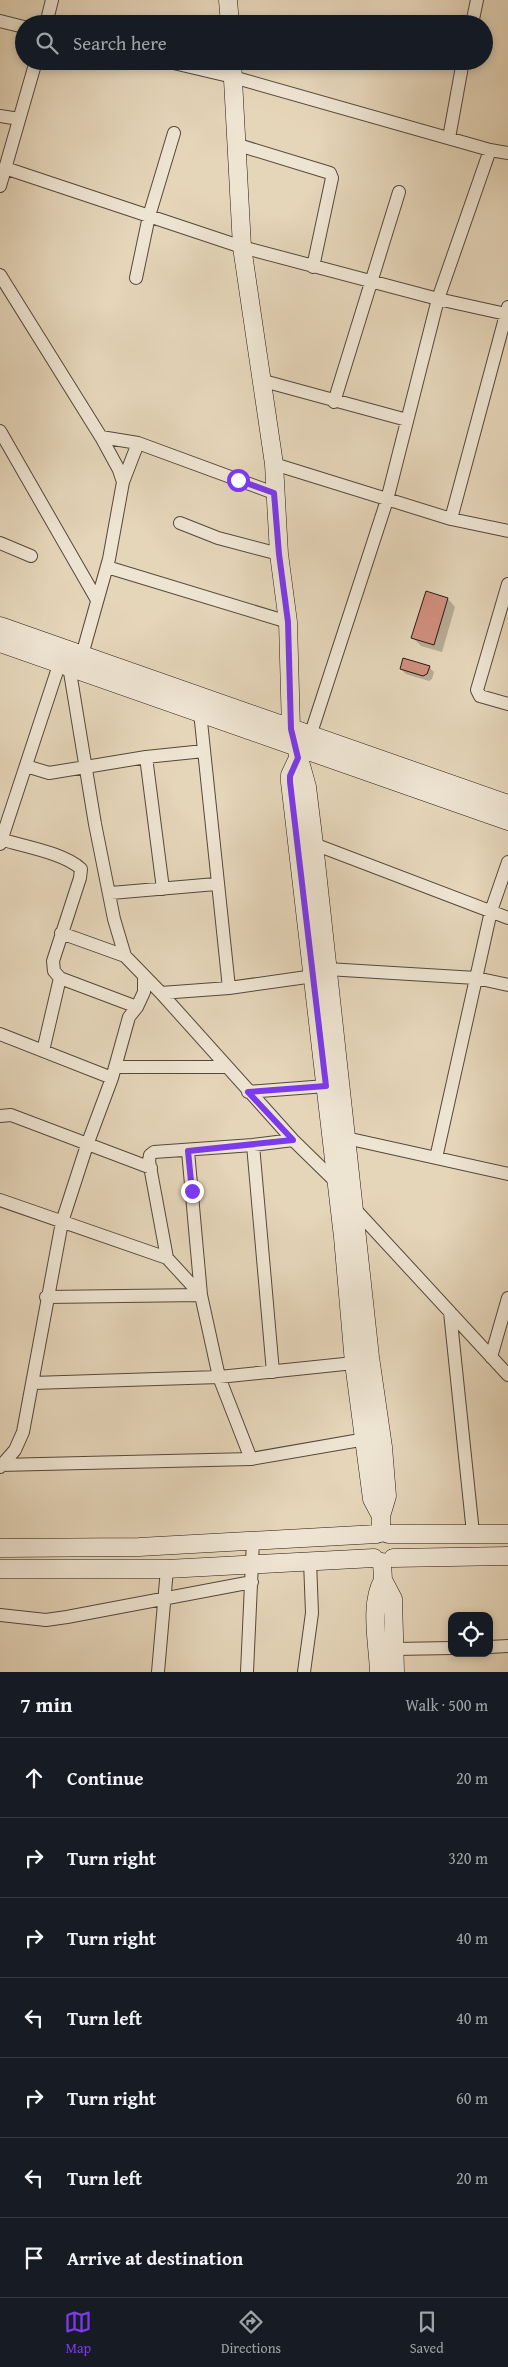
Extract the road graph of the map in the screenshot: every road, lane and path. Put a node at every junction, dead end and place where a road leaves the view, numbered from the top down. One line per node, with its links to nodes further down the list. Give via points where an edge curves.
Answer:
1 (52, 0): 4 (street)
2 (228, 0): 5 (street)
3 (477, 0): 6 (street)
4 (48, 15)
5 (229, 15)
6 (474, 15)
7 (0, 21): 8 (street)
8 (15, 25)
9 (33, 70): 14 (street)
10 (233, 70): 17 (street)
11 (236, 70): 16 (street)
12 (461, 70): 16 (street)
13 (0, 116): 14 (street)
14 (19, 119): 20 (street)
15 (174, 133): 23 (street)
16 (449, 138): 18 (street)
17 (235, 144): 24 (street); 25 (street, via 330,173 332,178)
18 (490, 150): 19 (street); 29 (street)
19 (508, 153)
20 (6, 168): 21 (street); 23 (street)
21 (0, 186)
22 (399, 192): 28 (street)
23 (150, 216): 24 (street); 27 (street)
24 (242, 247): 25 (street); 31 (street)
25 (313, 267): 28 (street)
26 (0, 276): 34 (street)
27 (136, 278)
28 (370, 280): 29 (street); 32 (street)
29 (438, 299): 30 (street); 33 (street)
30 (507, 311): 41 (street)
31 (260, 380): 32 (street); 37 (street)
32 (334, 402): 33 (street)
33 (407, 420): 40 (street)
34 (101, 437): 36 (street); 38 (street)
35 (2, 438): 49 (street)
36 (138, 442): 38 (street); 39 (street)
37 (274, 464): 39 (street); 40 (street)
38 (123, 482): 47 (street)
39 (274, 493): 45 (street)
40 (387, 500): 41 (street); 57 (street)
41 (451, 519): 43 (street)
42 (180, 523): 45 (street, via 218,538)
43 (508, 531)
44 (0, 543): 46 (street)
45 (279, 554): 50 (street)
46 (31, 556)
47 (107, 567): 49 (street); 50 (street)
48 (508, 584): 55 (street, via 477,690 480,696)
49 (97, 600): 53 (street)
50 (288, 622): 58 (street)
51 (0, 626): 54 (street)
52 (0, 643): 54 (street)
53 (82, 655): 54 (street); 58 (street)
54 (65, 661): 56 (street); 61 (street); 62 (street)
55 (508, 704)
56 (200, 712): 58 (street); 59 (street)
57 (310, 736): 58 (street); 63 (street)
58 (294, 744): 64 (street); 66 (street, via 307,787); 75 (street, via 290,782)
59 (204, 751): 60 (street); 68 (street)
60 (146, 757): 62 (street); 69 (street)
61 (26, 766): 62 (street, via 49,773); 65 (street)
62 (84, 766): 70 (street)
63 (508, 804)
64 (508, 821)
65 (0, 841): 73 (street, via 60,858 81,869)
66 (314, 844): 71 (street); 75 (street)
67 (508, 862): 71 (street)
68 (216, 884): 69 (street); 80 (street)
69 (163, 888): 70 (street)
70 (111, 893): 74 (street, via 114,919)
71 (491, 911): 72 (street); 78 (street)
72 (508, 918)
73 (61, 933): 74 (street); 76 (street, via 53,961 54,971)
74 (125, 956): 77 (street)
75 (321, 973): 78 (street); 80 (street); 87 (street); 90 (street)
76 (60, 978): 82 (street); 84 (street)
77 (144, 978): 81 (street); 82 (street, via 144,992)
78 (476, 978): 79 (street); 95 (street)
79 (508, 985)
80 (229, 988): 81 (street)
81 (161, 993): 85 (street)
82 (137, 1007): 86 (street, via 129,1017)
83 (0, 1034): 84 (street)
84 (43, 1051): 86 (street)
85 (225, 1067): 86 (street); 88 (street)
86 (114, 1072): 92 (street)
87 (326, 1086): 88 (street); 98 (street)
88 (248, 1092): 91 (street)
89 (0, 1116): 92 (street, via 11,1115)
90 (346, 1138): 95 (street); 100 (street)
91 (293, 1140): 93 (street); 98 (street)
92 (87, 1145): 96 (street); 101 (street)
93 (253, 1145): 94 (street); 109 (street)
94 (188, 1151): 96 (street, via 154,1152 150,1155); 103 (street)
95 (436, 1158): 97 (street)
96 (151, 1168): 102 (street)
97 (508, 1174)
98 (335, 1180): 100 (street); 108 (street)
99 (0, 1200): 101 (street)
100 (354, 1209): 106 (street); 116 (street, via 384,1457 387,1496)
101 (62, 1222): 102 (street); 104 (street)
102 (166, 1258): 103 (street)
103 (201, 1295): 104 (street); 111 (street)
104 (46, 1297): 112 (street)
105 (508, 1298): 107 (street)
106 (450, 1312): 107 (street); 117 (street)
107 (491, 1357): 110 (street)
108 (354, 1363): 109 (street); 113 (street)
109 (273, 1372): 111 (street)
110 (508, 1375)
111 (219, 1377): 112 (street); 114 (street)
112 (33, 1383): 115 (street, via 20,1442)
113 (366, 1439): 114 (street); 116 (street, via 372,1499)
114 (251, 1459): 115 (street)
115 (0, 1466)
116 (382, 1529): 117 (street); 119 (street); 122 (street, via 397,1544); 122 (street, via 368,1545)
117 (473, 1533): 118 (street)
118 (508, 1534)
119 (253, 1540): 120 (street, via 139,1547); 124 (street)
120 (0, 1548)
121 (508, 1556): 122 (street)
122 (383, 1559): 123 (street); 127 (street)
123 (310, 1561): 124 (street); 137 (street, via 312,1613)
124 (253, 1564): 126 (street); 128 (street)
125 (0, 1568): 126 (street)
126 (168, 1569): 129 (street)
127 (383, 1580): 134 (street, via 393,1599); 138 (street, via 376,1601)
128 (252, 1582): 129 (street); 136 (street)
129 (165, 1600): 130 (street, via 46,1620); 135 (street)
130 (0, 1615)
131 (508, 1646): 132 (street)
132 (493, 1647)
133 (448, 1648): 134 (street)
134 (395, 1649): 139 (street)
135 (158, 1672)
136 (247, 1672)
137 (304, 1672)
138 (379, 1672)
139 (395, 1672)

